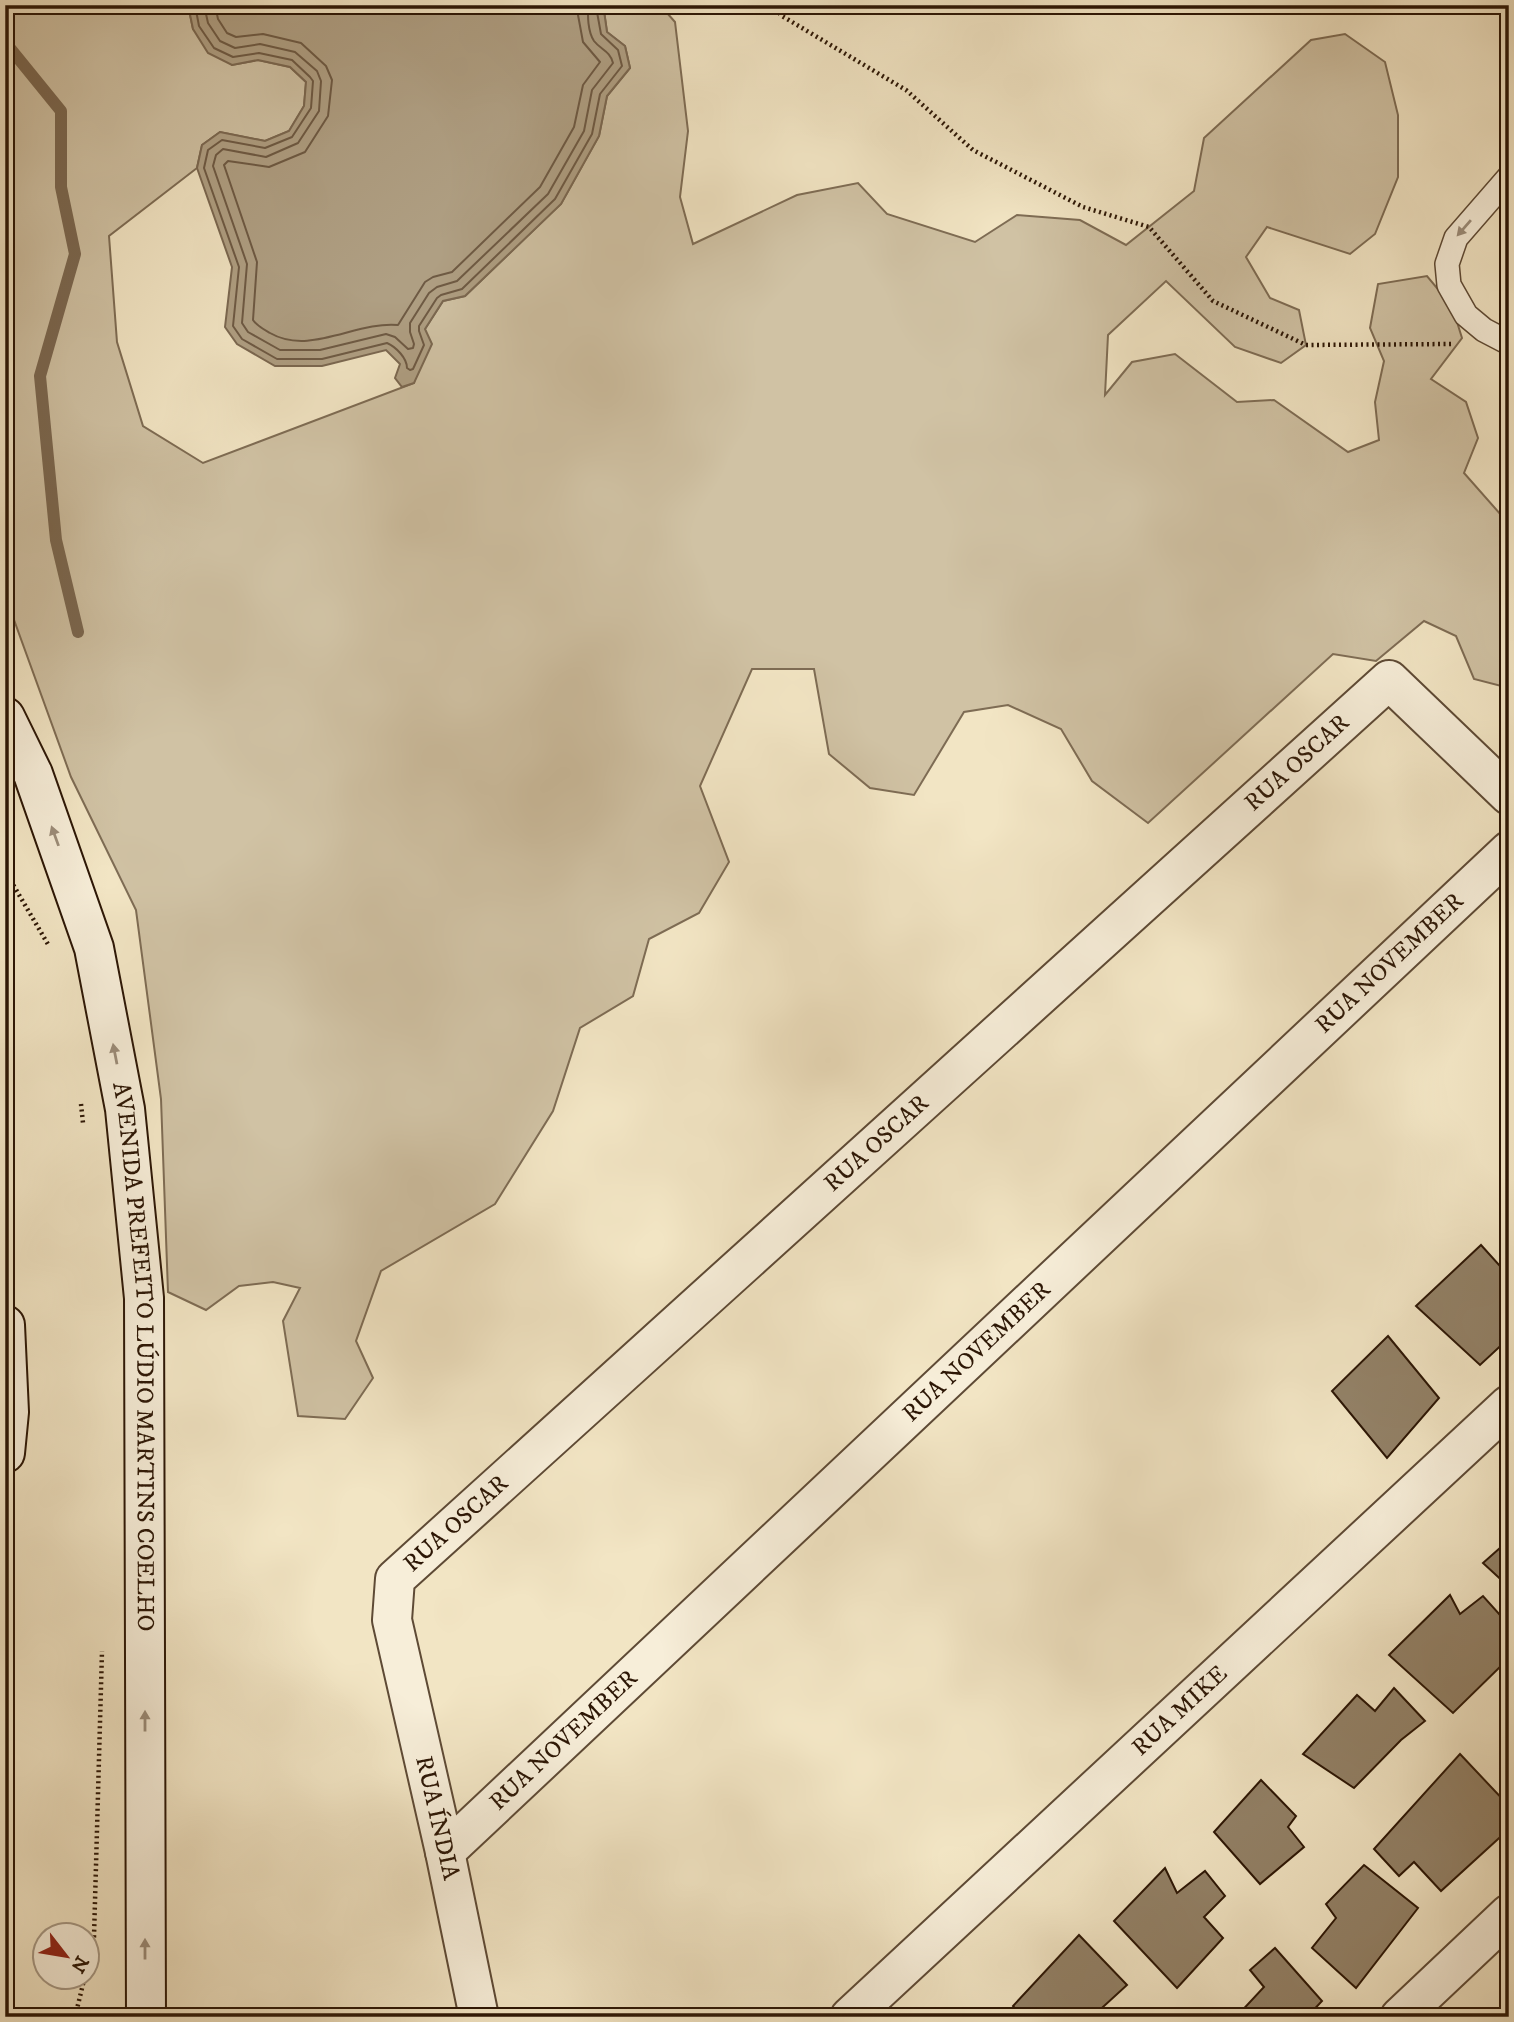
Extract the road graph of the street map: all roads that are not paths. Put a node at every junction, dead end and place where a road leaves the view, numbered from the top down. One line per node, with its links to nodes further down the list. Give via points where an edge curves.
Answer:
1 (1509, 177): 2 (lane, one-way to 2, via 1455,238 1447,264 1449,285 1466,315)
2 (1509, 343)
3 (5, 717): 4 (street, AVENIDA PREFEITO LÚDIO MARTINS COELHO)
4 (19, 768): 13 (street, AVENIDA PREFEITO LÚDIO MARTINS COELHO, one-way to 4, via 144,1298 125,1109 94,948)
5 (1509, 795): 10 (street, RUA OSCAR, via 1389,680 422,1553 395,1579)
6 (1509, 852): 11 (street, RUA NOVEMBER)
7 (5, 1325): 9 (street, via 9,1412)
8 (1509, 1405): 15 (street, RUA MIKE)
9 (5, 1453)
10 (392, 1620): 11 (street, RUA ÍNDIA)
11 (445, 1852): 14 (street, RUA ÍNDIA)
12 (1509, 1914): 16 (street)
13 (145, 2017)
14 (479, 2017)
15 (850, 2017)
16 (1400, 2017)

